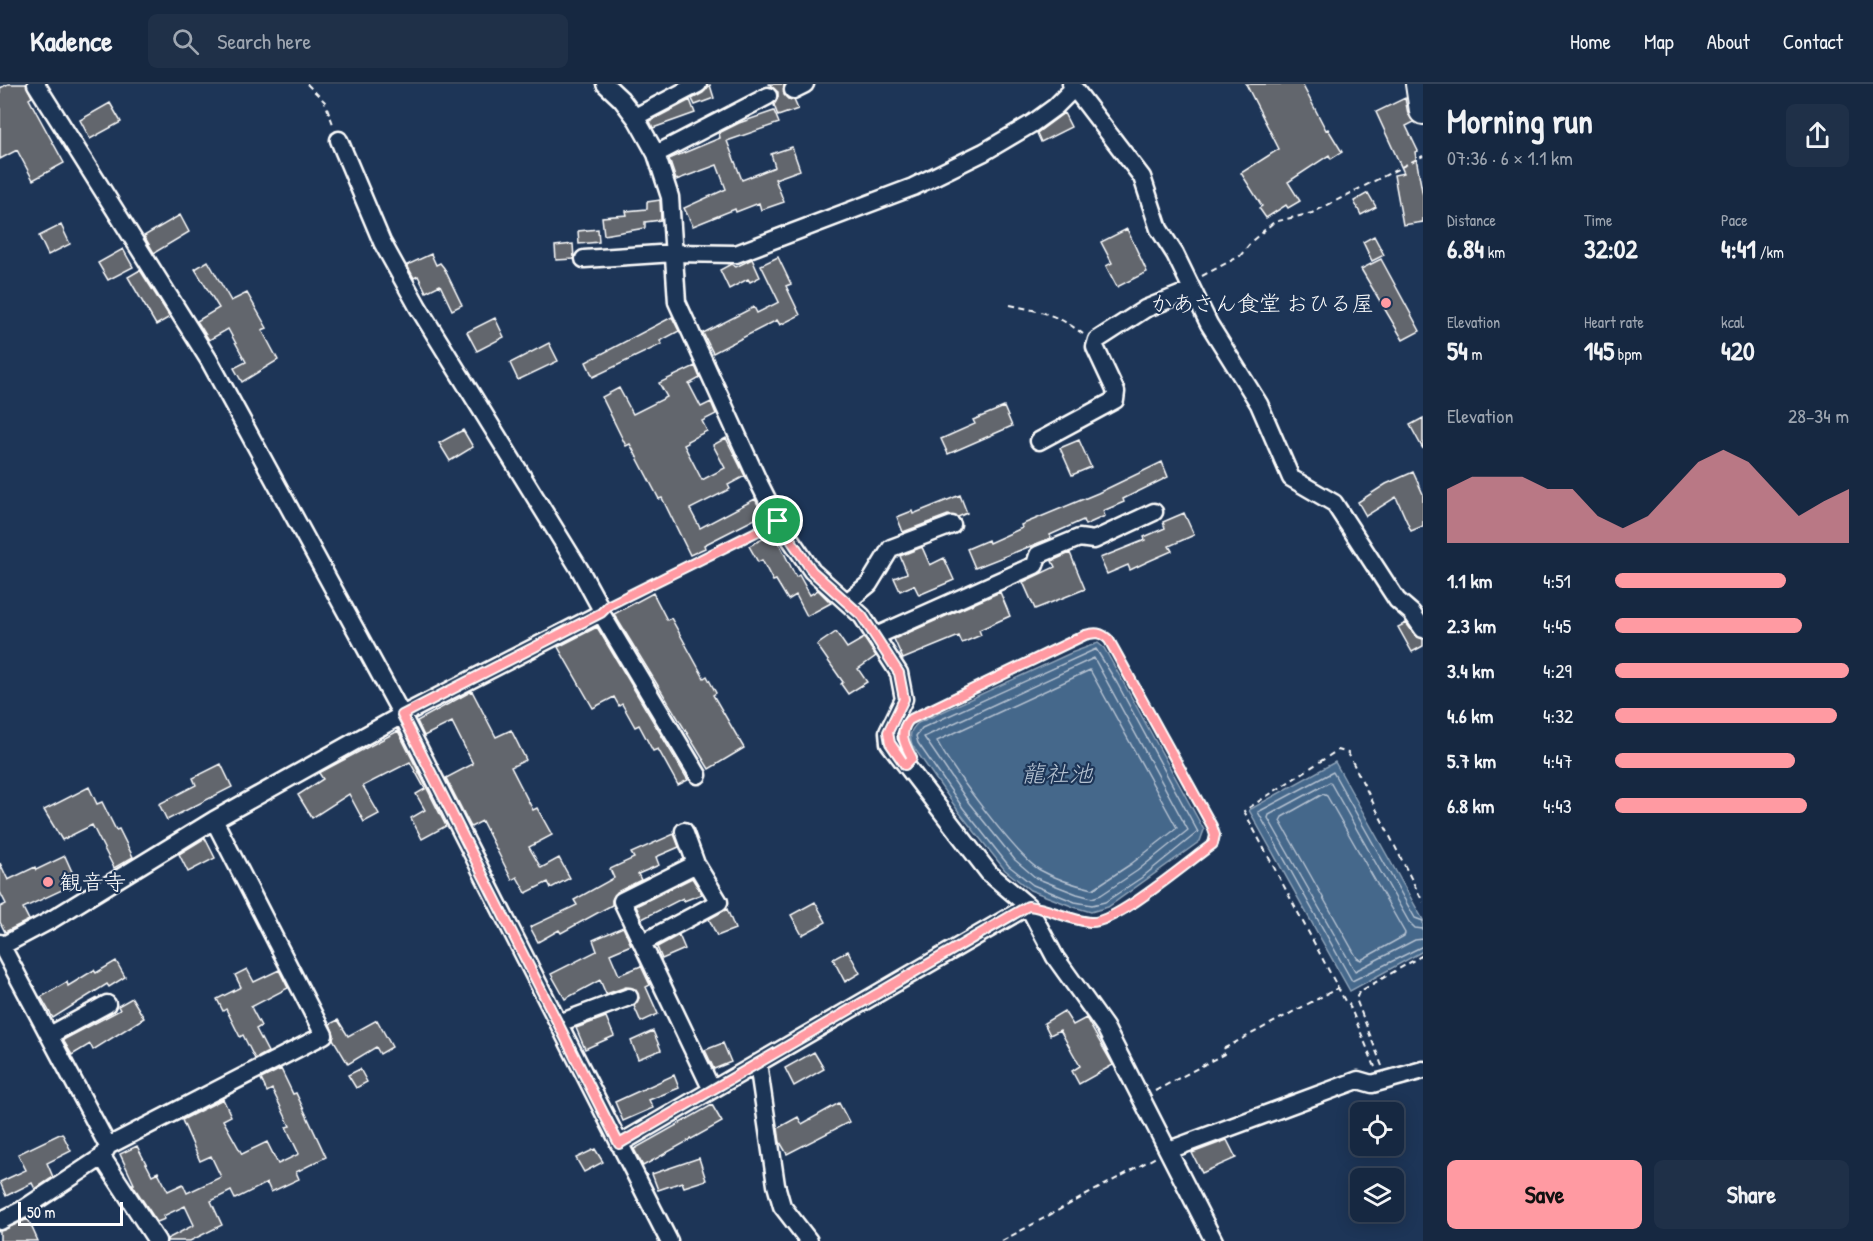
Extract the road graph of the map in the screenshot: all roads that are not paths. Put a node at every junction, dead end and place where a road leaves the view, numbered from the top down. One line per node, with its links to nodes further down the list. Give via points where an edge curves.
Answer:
1 (36, 84): 21 (street, via 209,360)
2 (605, 84): 8 (street)
3 (698, 84): 8 (street)
4 (1419, 84): 7 (main road)
5 (1072, 86): 11 (street, via 1055,107 1033,123 913,187 736,254); 13 (street, via 1142,177 1159,229)
6 (768, 96): 10 (street)
7 (1423, 111)
8 (635, 117): 10 (street)
9 (339, 141): 18 (street, via 382,242 483,416 580,570)
10 (656, 154): 11 (street, via 670,197)
11 (674, 253): 12 (street); 17 (street, via 677,302 778,521 812,571)
12 (584, 259)
13 (1190, 286): 14 (street, via 1145,309 1095,343 1116,392 1115,400); 19 (street, via 1259,404 1291,478 1334,503 1397,600)
14 (1039, 441)
15 (1154, 512): 20 (street, via 1094,540 1079,538 1038,555 1035,565)
16 (952, 525): 17 (street, via 891,548 869,584)
17 (847, 602): 20 (street)
18 (601, 613): 21 (street); 22 (street)
19 (1423, 628)
20 (876, 636): 26 (street, via 899,673 904,699 888,732 890,743 989,873)
21 (402, 715): 23 (street); 31 (street)
22 (698, 775)
23 (214, 820): 28 (street, via 51,920); 38 (street, via 324,1035)
24 (684, 831): 25 (street)
25 (696, 864): 27 (street, via 622,901); 27 (street, via 719,902)
26 (1028, 906): 33 (street); 37 (street, via 1055,957 1105,1027)
27 (642, 943): 35 (street)
28 (1, 946): 32 (street)
29 (629, 997): 31 (street)
30 (107, 1004): 32 (street)
31 (559, 1023): 36 (street)
32 (50, 1035): 38 (street)
33 (758, 1063): 35 (street); 42 (street, via 782,1206)
34 (1423, 1070): 37 (street, via 1372,1084 1358,1080)
35 (712, 1090): 36 (street)
36 (619, 1144): 41 (street)
37 (1169, 1150): 43 (street)
38 (105, 1151): 39 (street, via 22,1210); 40 (street)
39 (0, 1221)
40 (156, 1241)
41 (669, 1241)
42 (809, 1241)
43 (1215, 1241)

